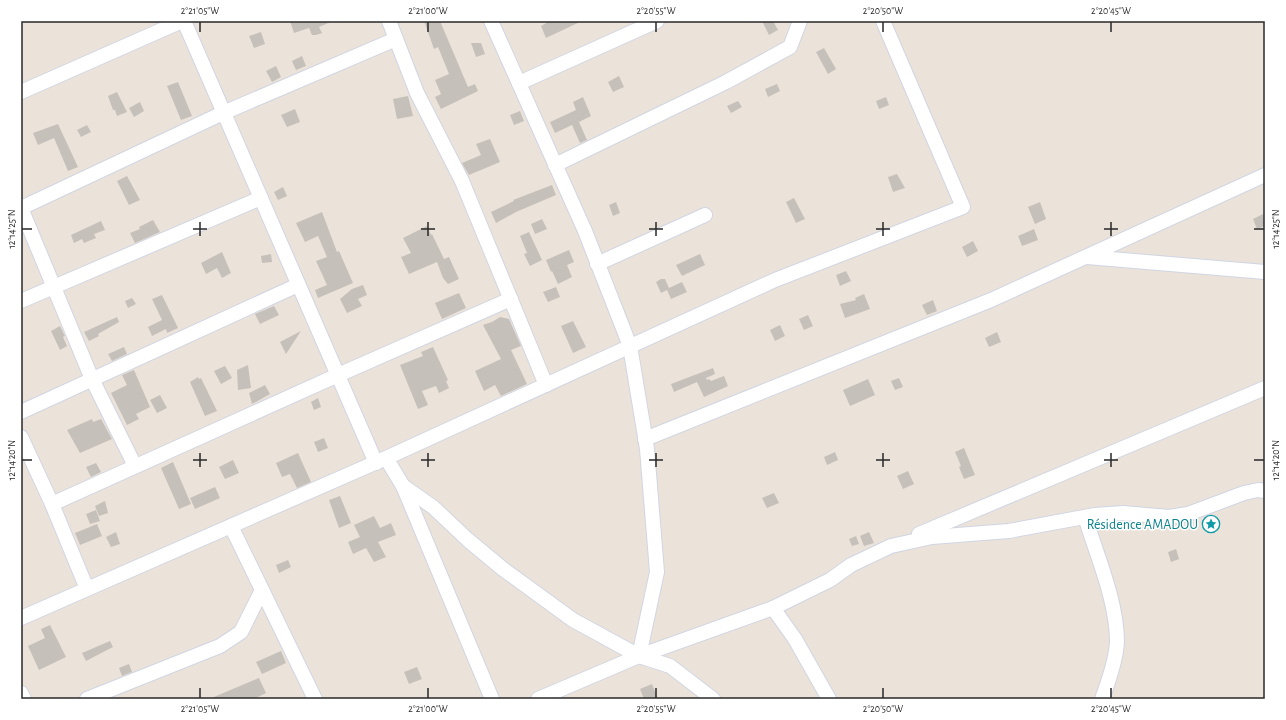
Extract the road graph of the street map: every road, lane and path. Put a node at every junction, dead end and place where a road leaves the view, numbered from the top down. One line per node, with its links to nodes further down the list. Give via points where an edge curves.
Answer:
1 (183, 21): 9 (street); 10 (street)
2 (389, 21): 7 (street)
3 (491, 21): 8 (street)
4 (657, 21): 8 (street)
5 (800, 21): 11 (street, via 790,47 726,82)
6 (883, 21): 23 (street, via 962,207 775,280)
7 (396, 39): 10 (street); 21 (street, via 417,93 462,181)
8 (519, 84): 11 (street)
9 (21, 92)
10 (223, 113): 13 (street); 14 (street)
11 (555, 165): 17 (street)
12 (1265, 175): 16 (street)
13 (261, 198): 19 (street); 20 (street)
14 (21, 208): 20 (street)
15 (705, 215): 17 (street)
16 (1085, 257): 18 (street); 30 (street, via 991,300)
17 (597, 264): 23 (street)
18 (1265, 272)
19 (298, 285): 24 (street); 25 (street)
20 (54, 287): 22 (street); 25 (street)
21 (511, 299): 24 (street); 26 (street)
22 (21, 301)
23 (630, 346): 26 (street); 30 (street)
24 (338, 375): 31 (street); 32 (street)
25 (92, 379): 28 (street); 32 (street)
26 (546, 385): 31 (street)
27 (1265, 388): 38 (street)
28 (21, 412)
29 (21, 437): 35 (street)
30 (645, 439): 43 (street, via 657,572)
31 (381, 460): 33 (street); 37 (street)
32 (135, 466): 35 (street)
33 (403, 486): 43 (street, via 433,507 504,569 561,611); 48 (street)
34 (1265, 491): 36 (street, via 1244,492 1188,514 1169,517 1123,513)
35 (52, 504): 39 (street)
36 (1085, 517): 38 (street, via 1009,531 932,537); 52 (street, via 1113,604 1117,643 1110,678)
37 (231, 526): 39 (street); 40 (street)
38 (891, 546): 41 (street)
39 (87, 589): 42 (street)
40 (262, 590): 46 (street, via 242,632 220,646); 47 (street)
41 (773, 608): 43 (street); 51 (street, via 795,639)
42 (21, 618)
43 (639, 656): 49 (street); 50 (street, via 670,666)
44 (21, 693): 45 (street)
45 (24, 699)
46 (87, 699)
47 (313, 699)
48 (492, 699)
49 (538, 699)
50 (713, 699)
51 (829, 699)
52 (1102, 699)

